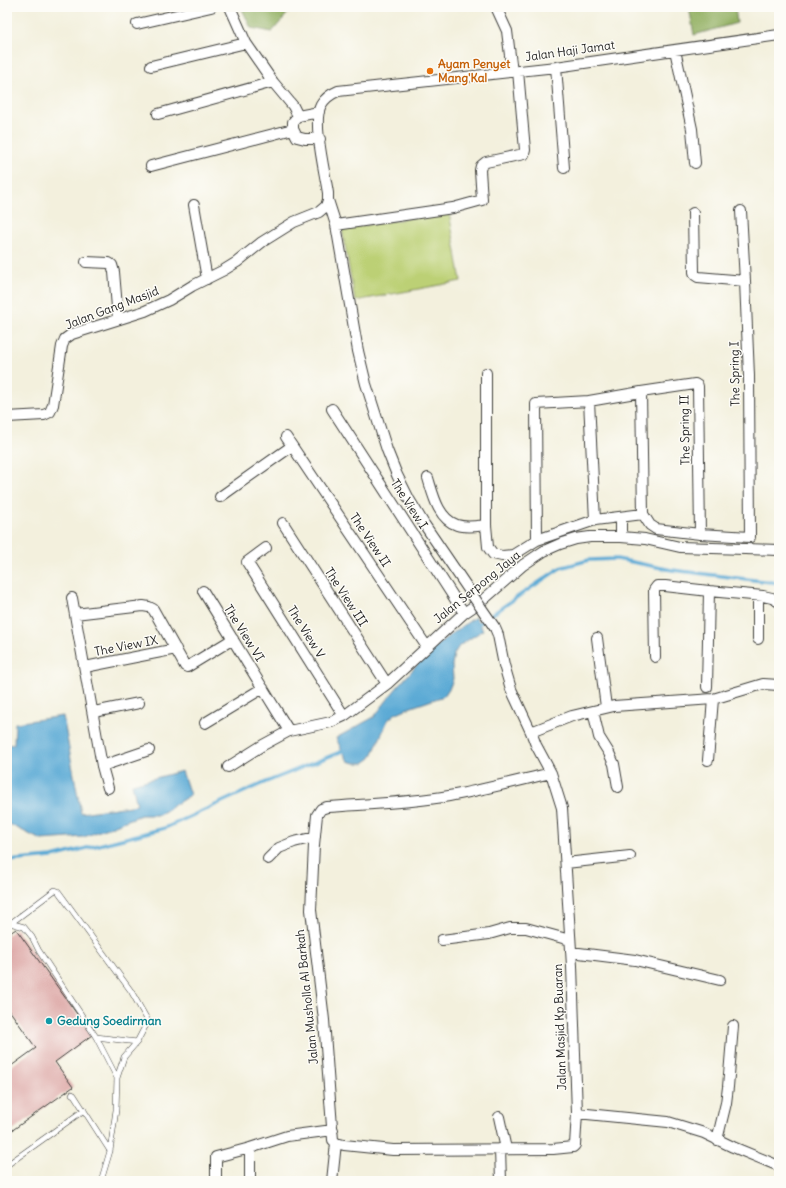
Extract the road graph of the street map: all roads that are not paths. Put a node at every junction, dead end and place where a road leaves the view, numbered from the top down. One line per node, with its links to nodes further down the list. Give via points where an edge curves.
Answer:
1 (211, 7): 4 (street)
2 (230, 7): 6 (street)
3 (496, 7): 10 (street, via 507,31)
4 (137, 24)
5 (779, 35): 7 (street, Jalan Haji Jamat)
6 (246, 43): 8 (street); 11 (street)
7 (675, 50): 9 (street, Jalan Haji Jamat); 17 (street, via 692,129)
8 (152, 66)
9 (556, 66): 10 (street, Jalan Haji Jamat); 19 (street)
10 (515, 71): 12 (street, Jalan Haji Jamat, via 338,91 326,99); 24 (street, via 524,154 486,162 481,166 482,200 453,208)
11 (273, 82): 13 (street); 14 (street)
12 (319, 112): 14 (street); 16 (street)
13 (158, 114)
14 (298, 116): 15 (street, via 293,122)
15 (293, 129): 16 (street, via 297,137); 18 (street)
16 (320, 139): 20 (street)
17 (695, 164)
18 (151, 166)
19 (564, 168)
20 (328, 200): 24 (street, Jalan Masjid Kp Buaran); 26 (street, Jalan Gang Masjid, via 319,212 294,222 262,242 237,262)
21 (194, 204): 26 (street)
22 (741, 211): 27 (street, The Spring I)
23 (693, 213): 27 (street, via 695,275)
24 (336, 225): 74 (street, Jalan Masjid Kp Buaran, bridge, via 358,352 387,450 397,475 424,524 495,628 511,689)
25 (86, 262): 28 (street, via 109,263 113,268)
26 (207, 279): 28 (street, Jalan Gang Masjid, via 158,306)
27 (745, 281): 43 (street, The Spring I, via 749,376 750,537)
28 (118, 319): 33 (street, Jalan Gang Masjid, via 72,334 65,339 50,412 44,415)
29 (486, 373): 42 (street)
30 (641, 392): 31 (street); 38 (street); 43 (street, The Spring II, via 695,384 698,386)
31 (589, 401): 40 (street); 45 (street, via 536,404)
32 (332, 409): 53 (street, The View I)
33 (7, 417)
34 (286, 437): 35 (street, The View II)
35 (292, 446): 37 (street); 58 (street, The View II)
36 (428, 478): 42 (street, via 439,510 450,522 465,526)
37 (220, 497)
38 (643, 514): 39 (street); 43 (street, via 656,529)
39 (621, 517): 40 (street); 44 (street)
40 (595, 520): 45 (street)
41 (283, 524): 62 (street, The View III)
42 (486, 526): 45 (street, via 488,548 493,554 513,555)
43 (700, 534)
44 (621, 537): 47 (street, Jalan Serpong Jaya, via 645,539 685,548); 53 (street, Jalan Serpong Jaya, via 576,539 544,551)
45 (537, 540)
46 (266, 548): 71 (street, The View V, via 247,562)
47 (779, 550)
48 (203, 591): 56 (street, The View VI)
49 (709, 591): 50 (street); 60 (street, via 665,586 655,588); 64 (street)
50 (758, 596): 52 (street); 57 (street)
51 (72, 598): 54 (street, The View IX)
52 (779, 602)
53 (464, 613): 58 (street, Jalan Serpong Jaya)
54 (75, 614): 59 (street, The View IX, via 149,607); 61 (street, The View IX)
55 (596, 638): 68 (street)
56 (233, 639): 59 (street, The View IX, via 189,667 185,666); 65 (street, The View VI)
57 (758, 639)
58 (427, 647): 62 (street, Jalan Serpong Jaya)
59 (176, 649): 61 (street, The View IX)
60 (655, 657)
61 (85, 666): 70 (street)
62 (387, 684): 71 (street, Jalan Serpong Jaya)
63 (779, 685): 66 (street, via 763,684)
64 (707, 687)
65 (263, 688): 72 (street); 73 (street, The View VI)
66 (713, 699): 68 (street); 76 (street)
67 (140, 703): 70 (street)
68 (606, 707): 69 (street)
69 (593, 711): 74 (street, via 572,716); 80 (street, via 599,737 614,764)
70 (94, 712): 77 (street)
71 (344, 716): 73 (street, Jalan Serpong Jaya, via 331,722)
72 (205, 723)
73 (289, 731): 78 (street, Jalan Serpong Jaya, via 263,744)
74 (531, 732): 79 (street, Jalan Masjid Kp Buaran)
75 (149, 750): 77 (street)
76 (708, 760)
77 (102, 766): 81 (street)
78 (228, 768)
79 (551, 773): 82 (street, Jalan Musholla Al Barkah, via 448,796 326,807 317,815); 85 (street, Jalan Masjid Kp Buaran, via 563,813)
80 (618, 787)
81 (108, 788)
82 (315, 837): 84 (street, via 279,848); 99 (street, Jalan Musholla Al Barkah, via 311,915 324,1020)
83 (630, 856): 85 (street)
84 (268, 859)
85 (566, 863): 88 (street, Jalan Masjid Kp Buaran)
86 (9, 924): 92 (lane, via 24,927 32,937); 93 (lane, via 55,890 58,891 131,991 147,1019)
87 (442, 940): 88 (street, via 489,934 510,928 526,928)
88 (570, 940): 89 (street, Jalan Masjid Kp Buaran)
89 (571, 952): 90 (street, via 635,960); 97 (street, Jalan Masjid Kp Buaran)
90 (720, 980)
91 (732, 1026): 100 (street, via 726,1103)
92 (96, 1037): 93 (lane); 94 (lane)
93 (137, 1042): 94 (lane, via 124,1057)
94 (117, 1078): 104 (lane, via 116,1110)
95 (72, 1094): 96 (lane)
96 (84, 1110): 104 (lane); 105 (lane)
97 (576, 1113): 100 (street, via 668,1122 704,1133); 103 (street, via 573,1147)
98 (499, 1117): 103 (street)
99 (333, 1130): 101 (street, Jalan Musholla Al Barkah, via 333,1140); 102 (street, via 287,1136)
100 (717, 1140): 106 (street)
101 (336, 1143): 103 (street, via 393,1150); 110 (street, Jalan Musholla Al Barkah)
102 (250, 1148): 108 (street, via 216,1157); 109 (street)
103 (503, 1149): 111 (street)
104 (110, 1150): 107 (lane)
105 (7, 1165)
106 (779, 1166)
107 (101, 1181)
108 (216, 1181)
109 (250, 1181)
110 (332, 1181)
111 (501, 1181)

